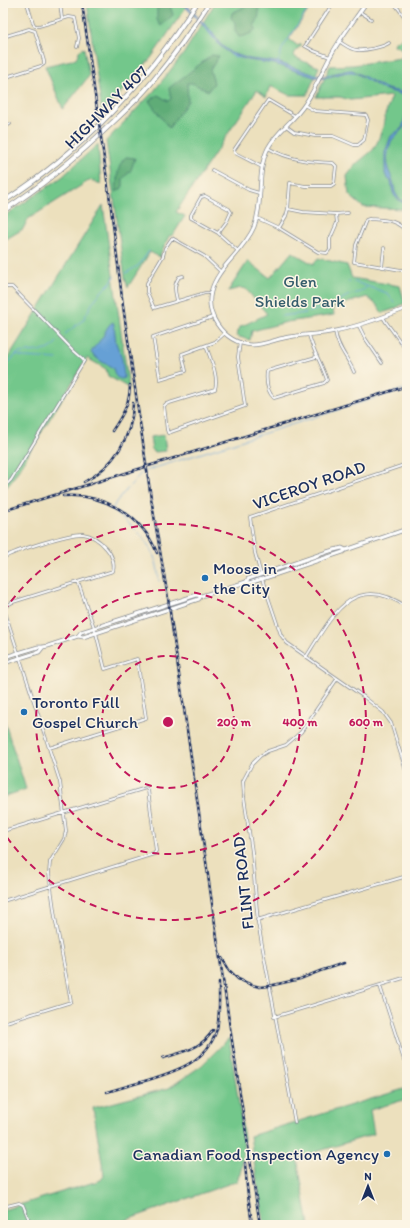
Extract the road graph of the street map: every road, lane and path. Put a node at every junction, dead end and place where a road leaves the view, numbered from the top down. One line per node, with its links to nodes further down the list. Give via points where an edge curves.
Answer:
1 (27, 3): 9 (street, via 35,26)
2 (60, 3): 9 (street)
3 (197, 3): 27 (highway, HIGHWAY 407, via 169,45 135,88 103,122)
4 (209, 3): 31 (highway, HIGHWAY 407, via 152,83 122,114 69,163)
5 (333, 3): 16 (street, via 305,46)
6 (366, 3): 8 (main road)
7 (394, 3): 11 (street)
8 (360, 12): 10 (street); 13 (main road)
9 (62, 19): 15 (street, via 73,17 76,20 79,38)
10 (371, 19)
11 (407, 20)
12 (3, 37): 17 (street, via 33,29 44,64)
13 (340, 42): 14 (street, via 357,50); 16 (main road)
14 (389, 43)
15 (77, 47)
16 (330, 57): 18 (main road)
17 (3, 78)
18 (304, 105): 19 (main road); 21 (street, via 315,111 366,115 368,120 364,140 354,145 333,136 294,132)
19 (295, 116): 21 (main road); 24 (street, via 268,100 234,150 235,153)
20 (10, 124): 22 (street)
21 (286, 126): 23 (main road)
22 (3, 128)
23 (268, 148): 24 (main road); 30 (street, via 287,157 333,163 336,166 334,184 331,186 290,184)
24 (262, 167): 26 (main road)
25 (212, 170): 26 (street)
26 (260, 193): 34 (main road)
27 (15, 194): 28 (highway); 29 (highway, HIGHWAY 407)
28 (3, 198)
29 (3, 202)
30 (288, 209): 33 (street); 35 (street)
31 (3, 211)
32 (348, 213): 33 (street)
33 (336, 214): 35 (street, via 336,224 327,253 318,252)
34 (257, 218): 35 (street); 39 (main road, via 251,233)
35 (279, 228)
36 (407, 232): 40 (street, via 398,223 389,220 366,220 356,245 354,262)
37 (218, 233): 37 (street, via 191,218 190,215 201,197 205,196 229,208 231,212); 39 (street)
38 (384, 248): 40 (street)
39 (238, 251): 42 (main road)
40 (382, 267): 41 (street)
41 (407, 271)
42 (221, 272): 45 (main road); 46 (street, via 204,256 172,238 150,276 147,292 154,308)
43 (182, 276): 46 (street, via 175,282 174,288)
44 (3, 290): 61 (street, via 12,287 84,361 11,480)
45 (210, 293): 46 (street); 48 (main road)
46 (178, 300)
47 (407, 308): 49 (main road)
48 (212, 317): 52 (main road); 55 (street, via 153,336 160,379 186,371 182,354)
49 (383, 317): 50 (main road); 56 (street)
50 (359, 324): 51 (main road); 58 (street, via 364,338)
51 (335, 331): 53 (main road); 59 (street, via 338,343)
52 (224, 334): 54 (main road); 55 (street)
53 (309, 334): 54 (main road, via 262,344); 57 (street)
54 (240, 342): 55 (street, via 238,357 245,406 168,432 164,409 166,404 215,389 213,369)
55 (206, 346)
56 (407, 351)
57 (316, 357): 57 (street, via 327,380 274,398 270,395 267,371)
58 (382, 363)
59 (354, 372)
60 (407, 464): 67 (street, VICEROY ROAD, via 250,517)
61 (3, 488)
62 (407, 529): 63 (main road)
63 (346, 550): 64 (main road, via 342,548); 65 (main road)
64 (330, 551): 65 (main road); 67 (main road)
65 (331, 556): 67 (main road)
66 (3, 558): 68 (street, via 60,537 78,534 91,536 108,551 114,565 113,571)
67 (261, 577): 69 (main road, via 249,583); 77 (street, via 281,635 287,643)
68 (78, 582): 70 (street); 72 (street)
69 (201, 596): 72 (main road, via 197,595); 73 (main road)
70 (3, 607): 76 (street)
71 (407, 607): 77 (street, via 395,599 378,594 360,596 348,601 337,612)
72 (94, 629): 73 (street); 74 (main road, via 81,632)
73 (96, 633): 74 (main road); 80 (street, via 105,669 137,659 146,718)
74 (78, 636): 75 (main road)
75 (43, 647): 76 (main road); 78 (main road, via 40,652)
76 (19, 653): 78 (street); 78 (main road, via 3,660 7,662)
77 (306, 657): 79 (street)
78 (20, 658): 80 (street)
79 (337, 679): 81 (street, via 383,712 391,723); 88 (street, FLINT ROAD, via 301,732 286,745 260,756 252,764 243,781)
80 (49, 748): 83 (street, via 60,780)
81 (406, 765): 82 (street)
82 (407, 774)
83 (64, 812): 84 (street); 86 (street, via 65,836 49,866); 86 (street, via 147,788 156,849 155,854)
84 (3, 831)
85 (407, 876): 88 (street)
86 (51, 886): 87 (street); 92 (street, via 71,1002)
87 (3, 901)
88 (257, 920): 91 (street, FLINT ROAD)
89 (407, 977): 90 (street)
90 (380, 986): 91 (street); 93 (street, via 404,1060)
91 (274, 1017): 94 (street, FLINT ROAD)
92 (3, 1023)
93 (407, 1060)
94 (294, 1123)
95 (3, 1207): 96 (street, via 19,1203 23,1205)
96 (31, 1225)

